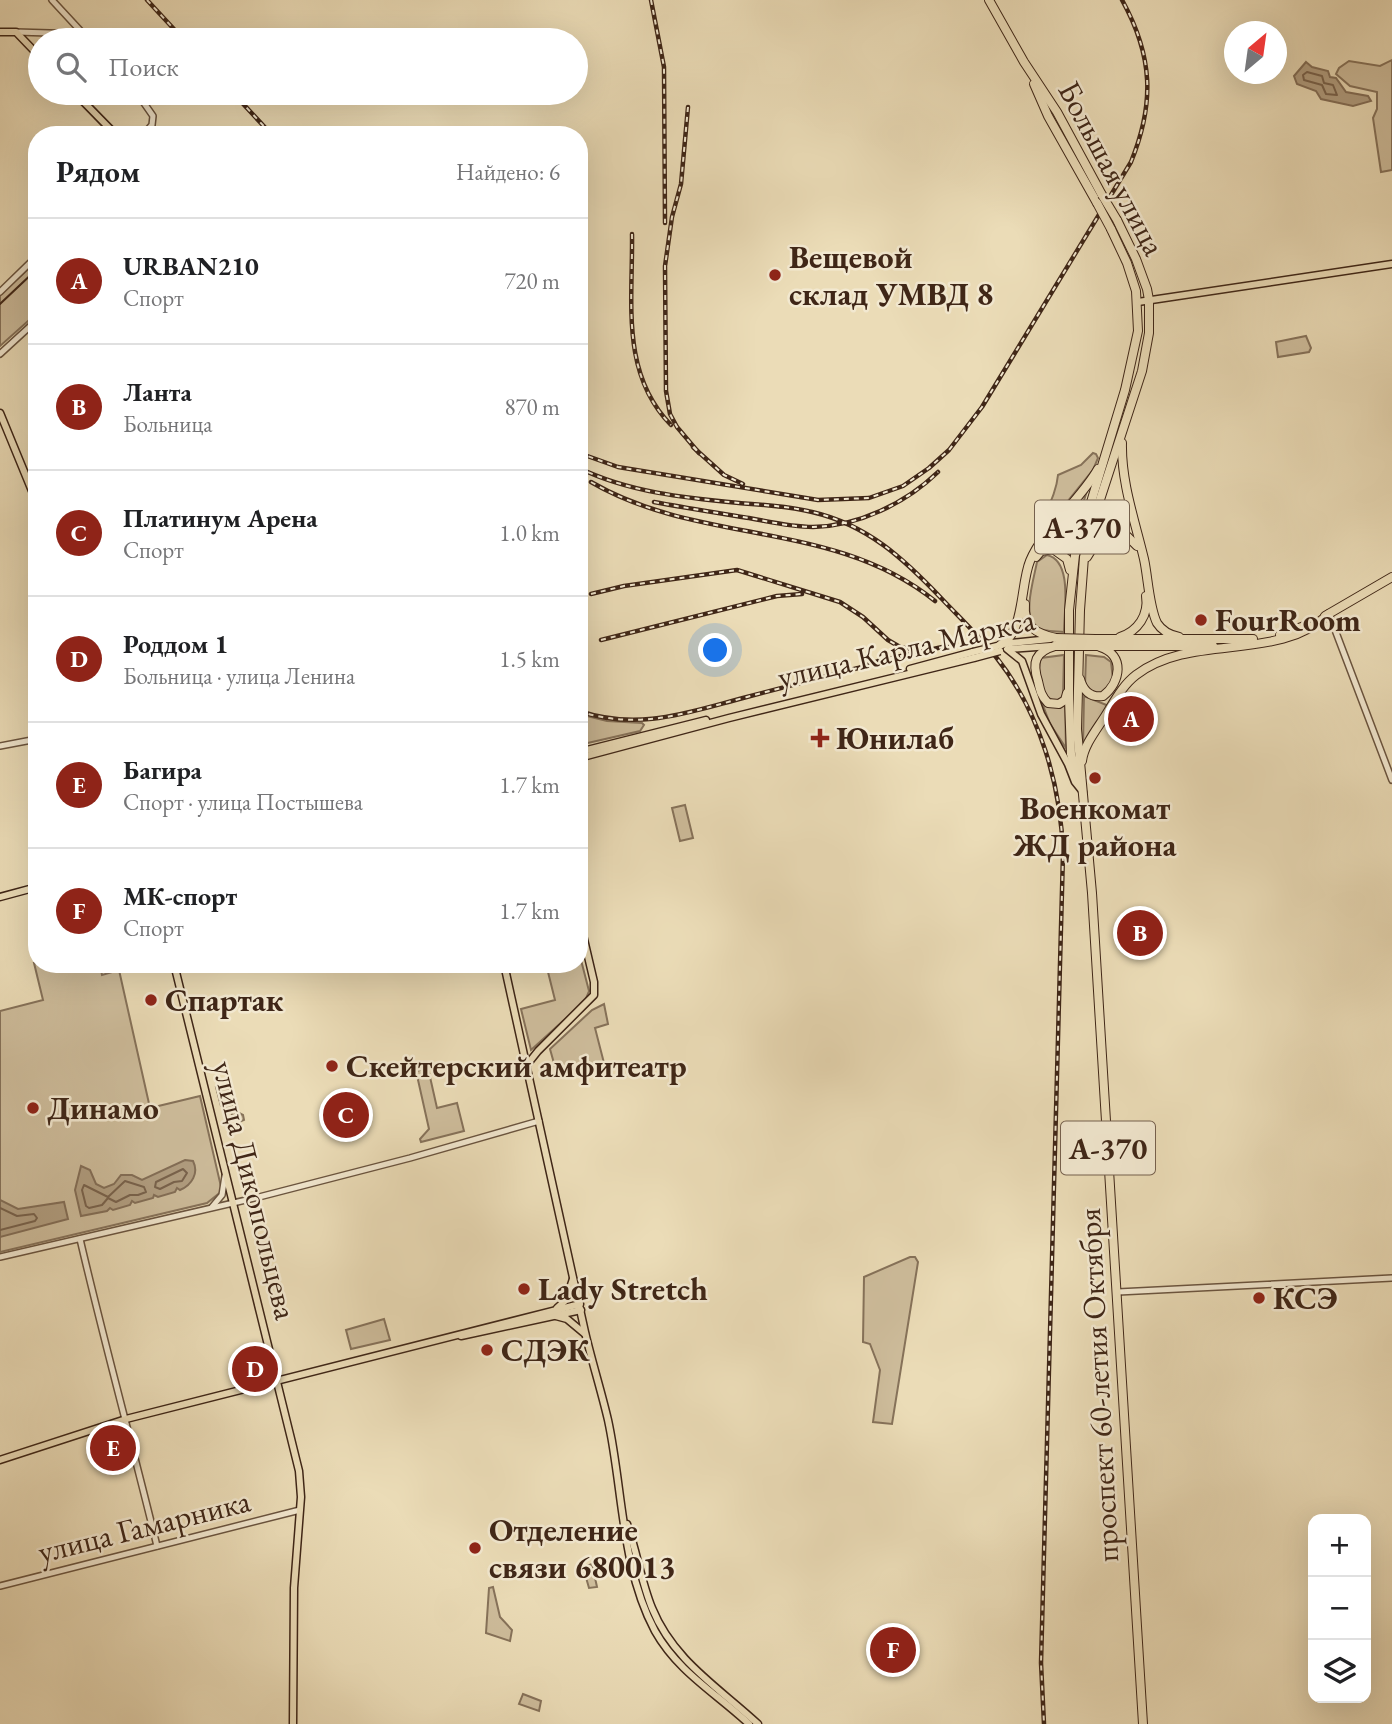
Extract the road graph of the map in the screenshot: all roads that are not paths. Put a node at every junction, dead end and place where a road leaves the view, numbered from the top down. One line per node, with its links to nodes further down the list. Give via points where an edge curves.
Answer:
1 (52, 0): 3 (street)
2 (989, 0): 8 (highway, Большая улица / А-370)
3 (78, 28)
4 (0, 32): 5 (main road)
5 (16, 32): 6 (street); 7 (main road)
6 (28, 32)
7 (28, 44)
8 (1024, 62): 16 (highway, Большая улица / А-370, bridge, via 1057,111 1116,220 1136,259); 17 (highway, Большая улица / А-370, bridge, via 1048,116 1111,229)
9 (87, 105): 11 (main road)
10 (148, 105): 12 (street, via 153,116)
11 (107, 126)
12 (150, 126)
13 (1392, 264): 16 (main road)
14 (28, 266): 15 (street)
15 (0, 292)
16 (1149, 300): 17 (main road); 21 (highway, проспект 60-летия Октября / А-370, via 1147,352)
17 (1138, 302): 22 (highway, проспект 60-летия Октября / А-370, via 1136,350)
18 (28, 328): 19 (street)
19 (0, 354)
20 (0, 413): 23 (main road)
21 (1123, 430): 24 (highway, проспект 60-летия Октября / А-370, via 1089,533); 29 (highway, via 1122,463 1155,617 1168,633)
22 (1109, 448): 26 (highway, проспект 60-летия Октября / А-370, via 1077,543); 33 (highway, via 1091,481 1034,553 1015,628)
23 (28, 481)
24 (1083, 566): 28 (highway, via 1101,539 1123,535 1136,542 1146,611 1134,630); 36 (highway, проспект 60-летия Октября / А-370)
25 (1392, 577): 27 (highway)
26 (1069, 610): 30 (highway, via 1069,564 1063,554 1047,548 1033,562 1024,612 1034,631); 35 (highway, проспект 60-летия Октября / А-370)
27 (1329, 614): 29 (highway, via 1273,636); 32 (highway, via 1317,626 1290,638); 41 (street)
28 (1112, 639): 29 (highway); 31 (highway)
29 (1189, 639)
30 (1056, 642): 31 (highway, bridge); 33 (main road); 35 (highway, via 1041,651 1034,664 1041,694 1052,704 1067,697)
31 (1095, 642): 32 (highway); 36 (highway, via 1116,658 1115,682 1103,696 1092,695 1082,687)
32 (1237, 646): 42 (highway, via 1163,660 1134,676 1086,747)
33 (1001, 648): 34 (main road, bridge); 42 (main road, via 1022,661 1041,714)
34 (973, 655): 39 (main road, улица Карла Маркса); 40 (main road, улица Карла Маркса)
35 (1069, 655): 42 (highway, проспект 60-летия Октября / А-370, via 1071,754)
36 (1078, 673): 42 (highway, проспект 60-летия Октября / А-370)
37 (28, 741): 38 (street)
38 (0, 746)
39 (588, 750)
40 (588, 756)
41 (1392, 780)
42 (1083, 792): 59 (highway, проспект 60-летия Октября / А-370)
43 (28, 889): 44 (main road)
44 (0, 897)
45 (588, 956): 49 (main road, via 594,995)
46 (176, 973): 52 (main road, улица Дикопольцева)
47 (506, 973): 48 (main road)
48 (523, 1049): 49 (main road); 50 (main road)
49 (538, 1051): 50 (main road)
50 (526, 1066): 51 (main road)
51 (539, 1121): 53 (street); 57 (main road)
52 (226, 1169): 53 (main road, улица Дикопольцева); 54 (street, via 222,1195)
53 (234, 1203): 54 (street); 63 (main road, улица Дикопольцева)
54 (209, 1209): 55 (street)
55 (80, 1239): 56 (street); 64 (street)
56 (0, 1257)
57 (574, 1275): 60 (main road); 61 (main road, via 566,1300)
58 (1392, 1278): 59 (street)
59 (1118, 1292): 73 (highway, проспект 60-летия Октября / А-370)
60 (580, 1307): 61 (main road); 62 (main road)
61 (554, 1314): 62 (main road); 63 (main road)
62 (586, 1335): 67 (main road)
63 (277, 1381): 64 (main road); 66 (main road, улица Дикопольцева, via 299,1471)
64 (126, 1419): 65 (main road); 68 (street)
65 (0, 1460)
66 (300, 1510): 68 (street, улица Гамарника); 70 (main road, улица Дикопольцева)
67 (625, 1516): 71 (main road, via 635,1578 664,1646); 72 (main road, via 646,1592 670,1641 701,1676)
68 (157, 1546): 69 (street, улица Гамарника)
69 (0, 1586)
70 (293, 1724)
71 (748, 1724)
72 (758, 1724)
73 (1143, 1724)

